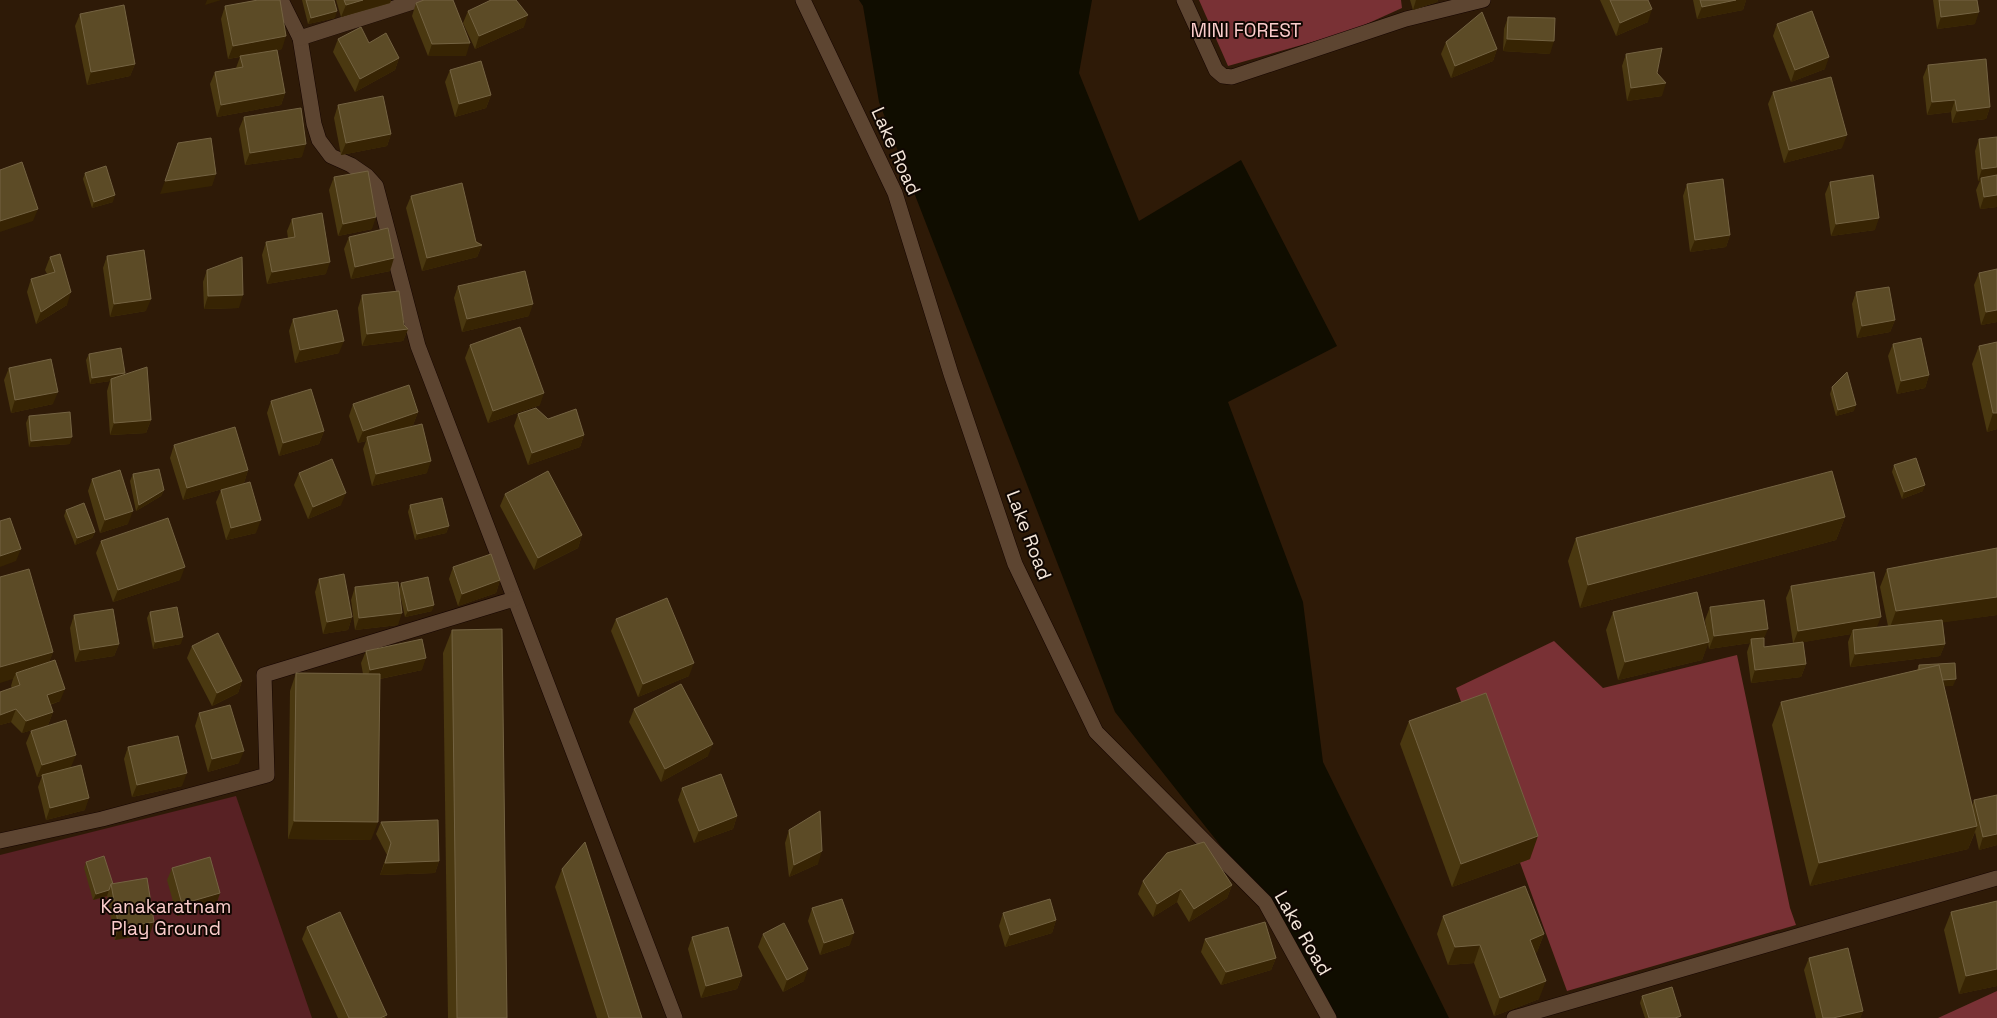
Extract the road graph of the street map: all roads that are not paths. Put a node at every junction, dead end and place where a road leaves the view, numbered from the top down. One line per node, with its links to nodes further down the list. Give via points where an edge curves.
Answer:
1 (282, 0): 6 (street)
2 (419, 0): 6 (street)
3 (803, 0): 11 (street, Lake Road, via 895,193 1015,564 1096,732 1265,902)
4 (1184, 0): 5 (street, via 1216,70 1223,76 1232,77 1406,19)
5 (1483, 0)
6 (300, 38): 7 (street, via 319,140 331,156 368,176 376,186 418,346)
7 (514, 599): 8 (street, via 264,675 267,775 102,819); 10 (street)
8 (0, 841)
9 (1997, 878): 12 (street)
10 (674, 1018)
11 (1329, 1018)
12 (1514, 1018)

